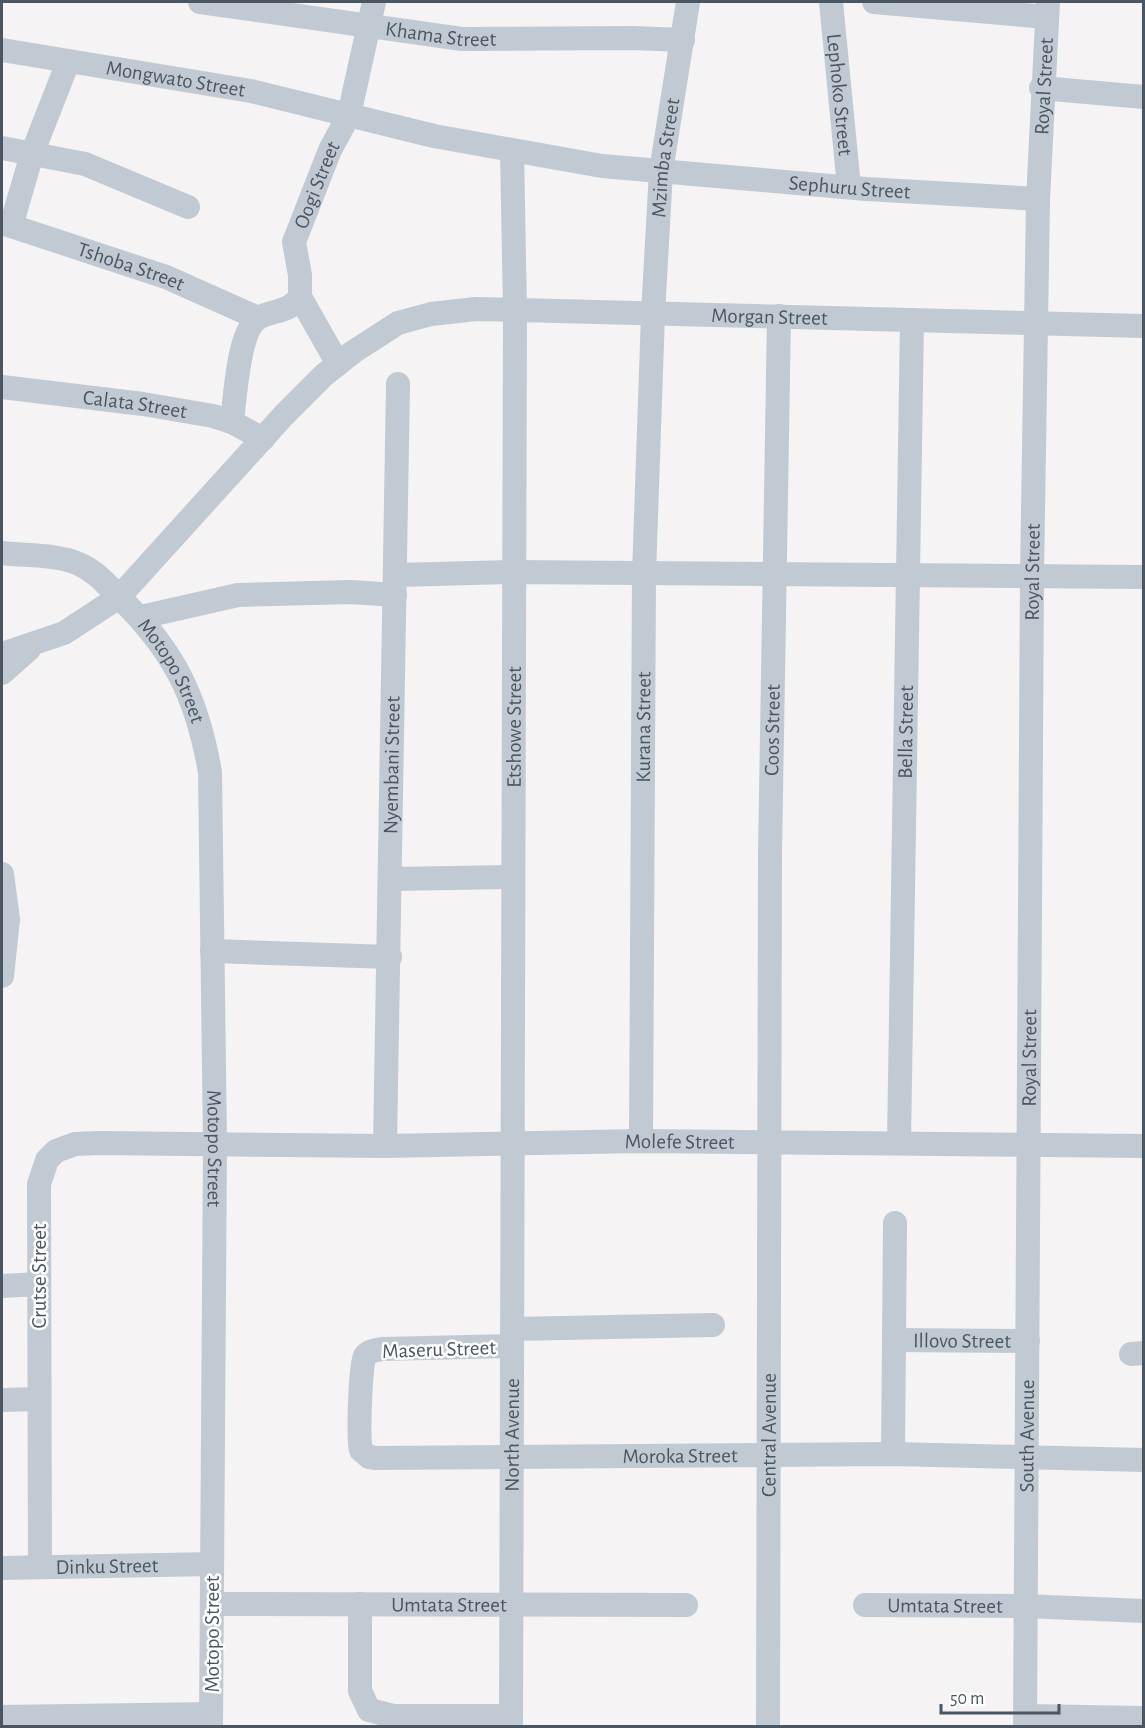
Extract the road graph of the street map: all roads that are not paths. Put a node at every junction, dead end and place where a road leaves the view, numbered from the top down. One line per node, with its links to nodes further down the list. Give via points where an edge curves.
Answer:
1 (200, 2): 7 (street, Khama Street)
2 (374, 2): 7 (street, Oogi Street)
3 (688, 2): 8 (street, Mzimba Street)
4 (831, 2): 18 (street, Lephoko Street)
5 (874, 2): 6 (street)
6 (1047, 9): 11 (street, Royal Street)
7 (369, 26): 8 (street, Khama Street, via 462,39); 13 (street, Oogi Street)
8 (683, 40): 17 (street, Mzimba Street)
9 (2, 50): 10 (street, Mongwato Street)
10 (68, 62): 13 (street, Mongwato Street, via 180,78); 16 (street)
11 (1041, 88): 12 (street); 19 (street, Royal Street)
12 (1143, 96)
13 (349, 115): 15 (street, Mongwato Street); 22 (street, Oogi Street, via 330,150 295,237)
14 (2, 148): 16 (street)
15 (512, 152): 17 (street, Sephuru Street); 23 (street, Etshowe Street)
16 (32, 154): 20 (street, via 85,164); 21 (street)
17 (661, 171): 18 (street, Sephuru Street); 24 (street, Mzimba Street)
18 (849, 187): 19 (street, Sephuru Street)
19 (1038, 199): 28 (street, Royal Street)
20 (188, 207)
21 (6, 224): 26 (street, Tshoba Street, via 166,277)
22 (300, 297): 26 (street, via 291,307); 30 (street, Oogi Street)
23 (515, 310): 24 (street, Morgan Street); 30 (street, Morgan Street, via 456,310 398,323); 36 (street, Etshowe Street)
24 (652, 314): 25 (street, Morgan Street); 37 (street, Kurana Street)
25 (779, 316): 27 (street, Morgan Street); 39 (street, Coos Street)
26 (258, 318): 33 (street, via 249,327 244,343)
27 (912, 320): 28 (street, Morgan Street); 38 (street, Bella Street)
28 (1036, 321): 29 (street, Morgan Street); 40 (street, Royal Street)
29 (1143, 326)
30 (338, 364): 34 (street)
31 (398, 384): 42 (street, Nyembani Street)
32 (2, 387): 33 (street, Calata Street, via 143,404)
33 (232, 422): 34 (street, Calata Street)
34 (263, 439): 43 (street)
35 (2, 554): 43 (street, Motopo Street, via 77,563 105,581)
36 (513, 572): 37 (street); 42 (street); 49 (street, Etshowe Street)
37 (644, 574): 39 (street); 55 (street, Kurana Street)
38 (908, 574): 39 (street); 40 (street); 57 (street, Bella Street)
39 (777, 575): 56 (street, Coos Street, via 770,855)
40 (1032, 576): 41 (street); 59 (street, Royal Street)
41 (1143, 577)
42 (395, 585): 44 (street, via 351,592 238,595); 50 (street, Nyembani Street)
43 (119, 597): 44 (street, Motopo Street); 45 (street, via 64,633)
44 (141, 617): 51 (street, Motopo Street, via 179,670 204,738 211,782)
45 (36, 644): 46 (street); 47 (street)
46 (2, 654)
47 (2, 673)
48 (2, 874): 53 (street, via 8,919)
49 (513, 877): 50 (street); 58 (street, Etshowe Street)
50 (390, 879): 52 (street, Nyembani Street)
51 (212, 951): 52 (street); 54 (street, Motopo Street)
52 (390, 957): 60 (street, Nyembani Street)
53 (2, 976)
54 (215, 1142): 60 (street, Molefe Street); 63 (street, Crutse Street, via 75,1144 56,1151 47,1160 39,1184); 76 (street, Motopo Street)
55 (641, 1142): 56 (street, Molefe Street); 58 (street, Molefe Street)
56 (770, 1143): 57 (street, Molefe Street); 73 (street, Central Avenue)
57 (898, 1143): 59 (street, Molefe Street)
58 (514, 1145): 60 (street, Molefe Street); 66 (street, North Avenue)
59 (1029, 1145): 61 (street, Molefe Street); 68 (street, South Avenue)
60 (385, 1146)
61 (1143, 1146)
62 (895, 1223): 67 (street)
63 (39, 1284): 64 (street); 69 (street, Crutse Street)
64 (2, 1286)
65 (713, 1325): 66 (street)
66 (512, 1337): 72 (street, North Avenue); 72 (street, Maseru Street, via 369,1353 364,1360 359,1444 364,1454 376,1458)
67 (894, 1340): 68 (street, Illovo Street); 71 (street)
68 (1028, 1341): 74 (street, South Avenue)
69 (39, 1399): 70 (street); 77 (street, Crutse Street)
70 (2, 1400)
71 (893, 1454): 73 (street, Moroka Street); 74 (street, Moroka Street)
72 (512, 1455): 73 (street, Moroka Street); 79 (street, North Avenue)
73 (770, 1455): 91 (street, Central Avenue)
74 (1027, 1456): 75 (street, Moroka Street); 84 (street, South Avenue)
75 (1143, 1460)
76 (212, 1564): 77 (street, Dinku Street); 80 (street, Motopo Street)
77 (40, 1567): 78 (street, Dinku Street)
78 (2, 1568)
79 (512, 1603): 81 (street, Umtata Street); 82 (street, Umtata Street); 89 (street, North Avenue)
80 (212, 1604): 81 (street, Umtata Street); 88 (street, Motopo Street)
81 (360, 1604): 89 (street, via 360,1690 369,1710 393,1716)
82 (686, 1605)
83 (866, 1605): 84 (street, Umtata Street)
84 (1024, 1606): 85 (street, Umtata Street); 90 (street, South Avenue)
85 (1143, 1611)
86 (2, 1717): 88 (street)
87 (1143, 1718): 90 (street)
88 (211, 1720)
89 (511, 1721)
90 (1026, 1721)
91 (768, 1726)

